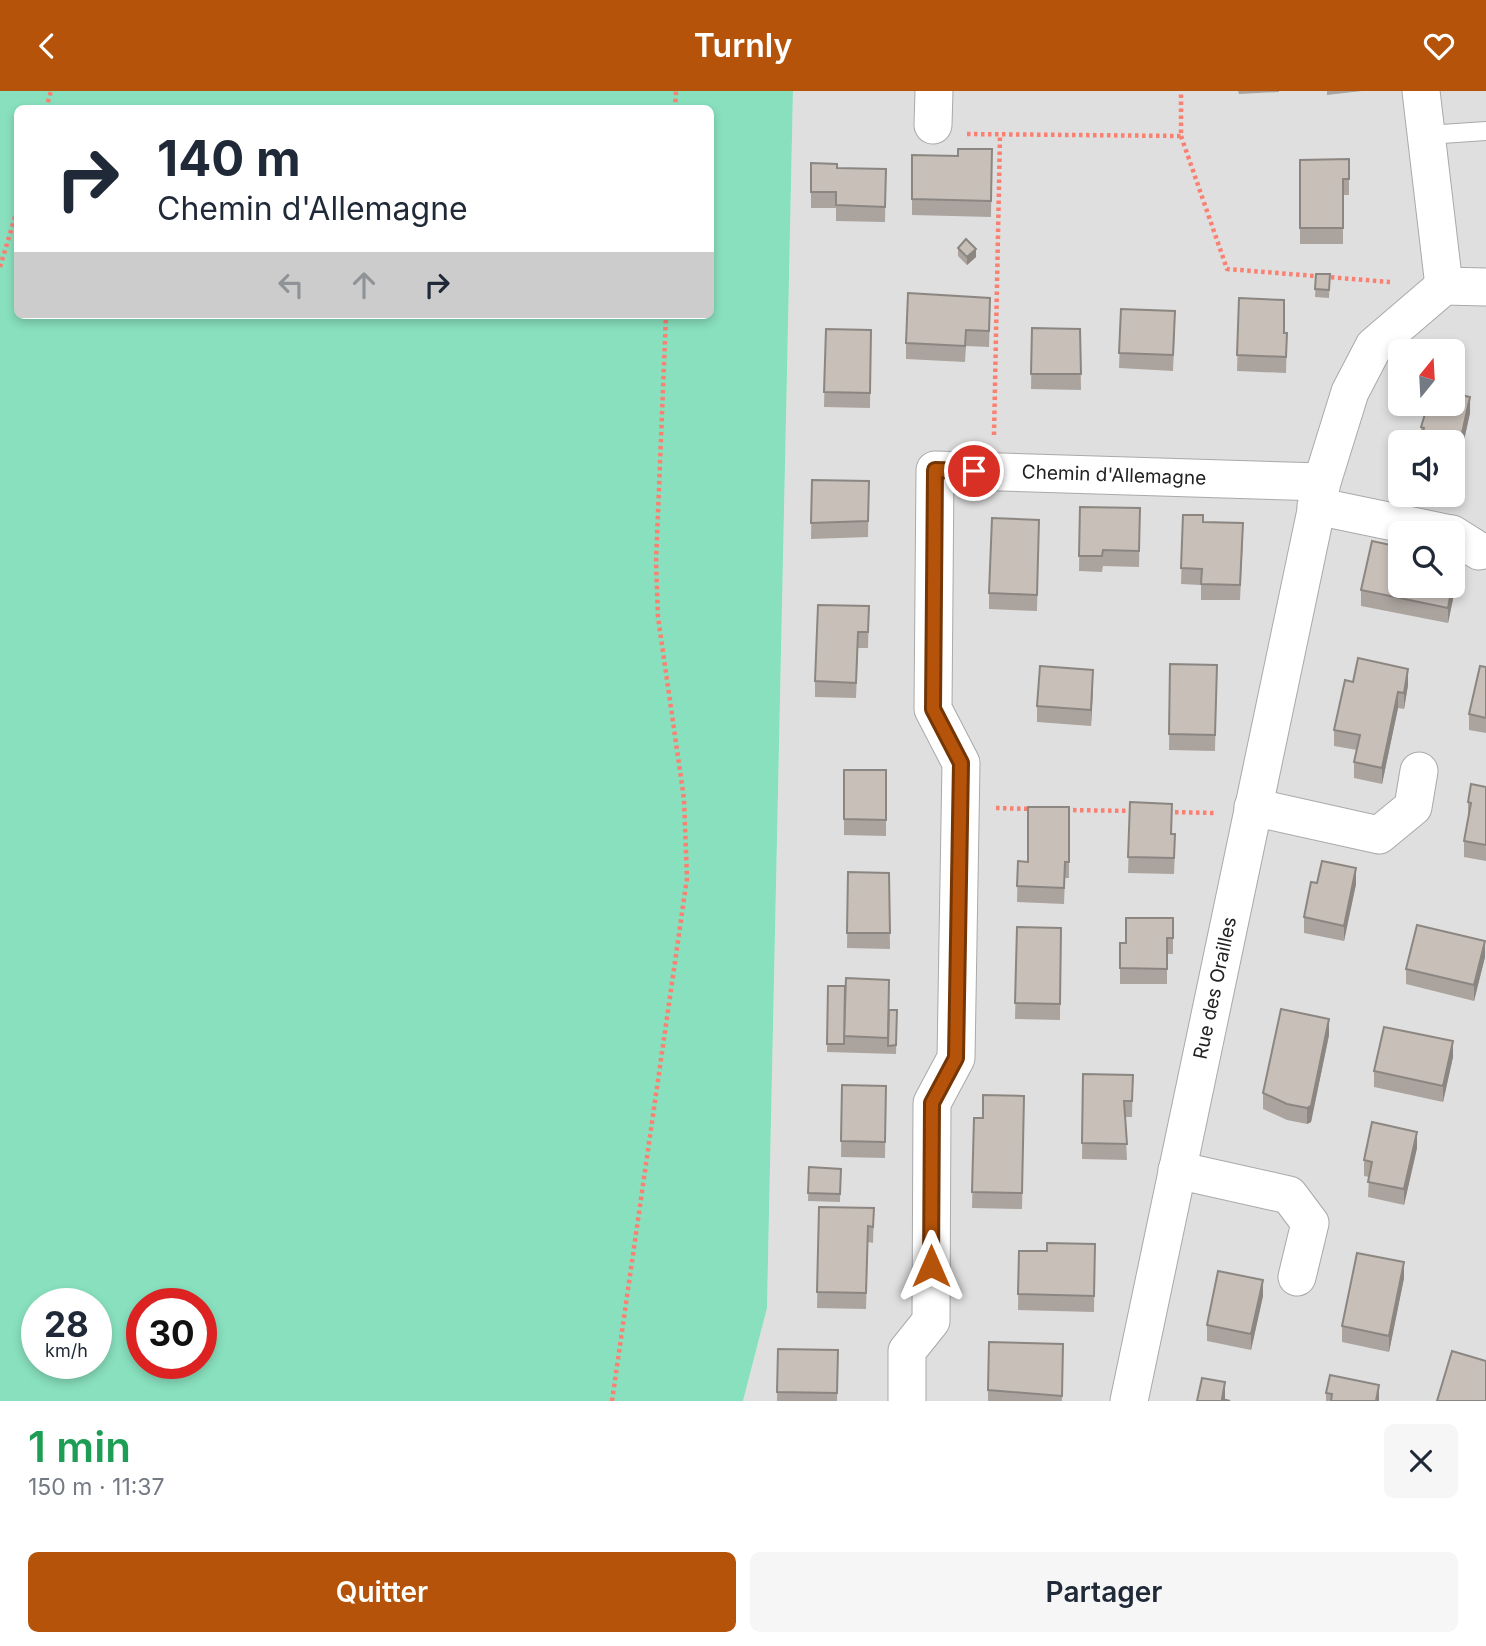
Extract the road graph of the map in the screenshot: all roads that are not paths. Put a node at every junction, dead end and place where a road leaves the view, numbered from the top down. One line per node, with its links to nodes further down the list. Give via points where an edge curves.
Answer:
1 (1421, 91): 3 (street)
2 (1486, 131): 3 (lane)
3 (1427, 135): 4 (street)
4 (1444, 286): 5 (street); 6 (street, Rue des Orailles, via 1374,346 1350,392)
5 (1486, 287)
6 (1319, 494): 7 (street); 9 (street, Rue des Orailles); 12 (street, Chemin d'Allemagne, via 935,470 933,709 961,763 956,1058 932,1103 931,1321 907,1351)
7 (1402, 521)
8 (1419, 771): 9 (street, via 1413,807 1379,835)
9 (1253, 811): 10 (street, Rue des Orailles)
10 (1177, 1170): 11 (street, via 1289,1195 1310,1223); 13 (street, Rue des Orailles)
11 (1297, 1277)
12 (907, 1401)
13 (1129, 1401)

